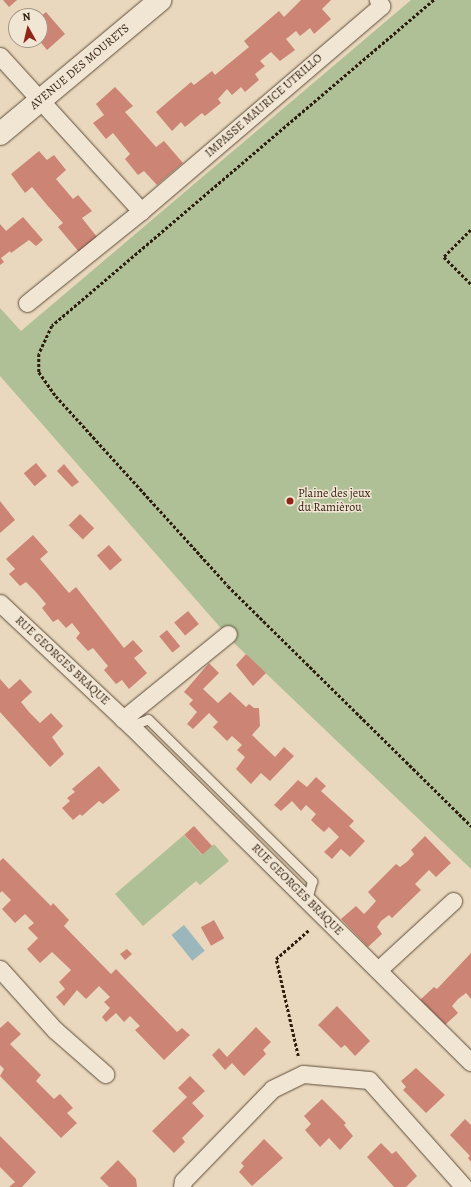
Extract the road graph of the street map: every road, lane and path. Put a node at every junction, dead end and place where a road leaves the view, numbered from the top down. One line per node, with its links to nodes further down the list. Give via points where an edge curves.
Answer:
1 (160, 0): 5 (main road, AVENUE DES MOURETS)
2 (378, 0): 7 (street, IMPASSE MAURICE UTRILLO, via 381,6)
3 (434, 0): 14 (path, via 52,326 39,354 39,372 61,402 228,586)
4 (0, 56): 5 (street)
5 (39, 101): 6 (main road, AVENUE DES MOURETS); 7 (street)
6 (0, 134)
7 (141, 211): 10 (street, IMPASSE MAURICE UTRILLO)
8 (471, 230): 9 (path, via 444,257)
9 (471, 284)
10 (27, 303)
11 (0, 603): 13 (street, RUE GEORGES BRAQUE)
12 (228, 634): 13 (street)
13 (127, 723): 16 (street, RUE GEORGES BRAQUE)
14 (471, 826)
15 (453, 901): 18 (street)
16 (324, 917): 18 (street, RUE GEORGES BRAQUE); 21 (path, via 276,959)
17 (0, 969): 20 (street, via 55,1030)
18 (378, 970): 19 (street, RUE GEORGES BRAQUE)
19 (471, 1062)
20 (105, 1074)
21 (303, 1074): 22 (street, via 272,1089 183,1181); 23 (street, via 369,1080)
22 (182, 1187)
23 (464, 1187)

